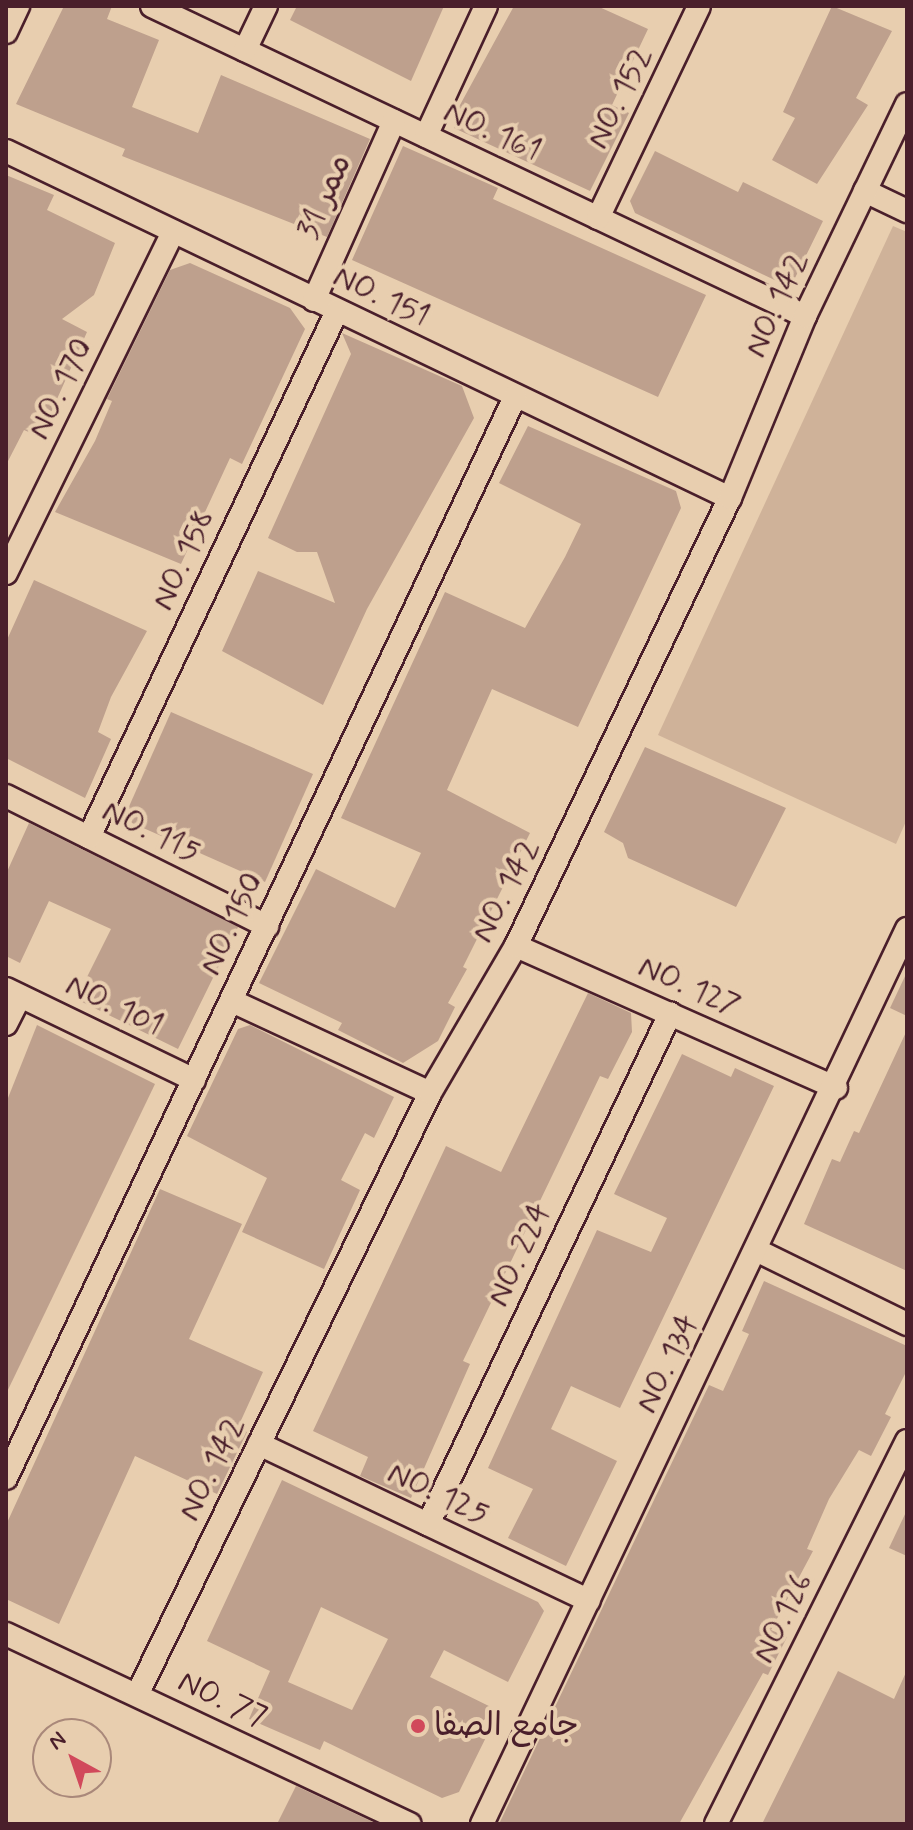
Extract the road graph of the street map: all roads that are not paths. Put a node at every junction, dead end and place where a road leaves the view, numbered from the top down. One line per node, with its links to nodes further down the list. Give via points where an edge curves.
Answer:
1 (18, 6): 6 (street)
2 (152, 6): 7 (street, NO. 161)
3 (266, 6): 7 (street)
4 (486, 6): 10 (street)
5 (699, 6): 14 (street, NO. 152)
6 (6, 32)
7 (245, 50): 9 (street, NO. 161)
8 (907, 104): 12 (street, NO. 142)
9 (394, 121): 10 (street, NO. 161); 16 (street, ممر 31)
10 (426, 136): 14 (street, NO. 161)
11 (6, 151): 15 (street, NO. 151)
12 (865, 191): 13 (street); 18 (street, NO. 142)
13 (907, 211)
14 (598, 218): 18 (street, NO. 161)
15 (173, 232): 16 (street, NO. 151); 21 (street, NO. 170)
16 (314, 300): 17 (street, NO. 151)
17 (337, 311): 19 (street, NO. 151); 23 (street, NO. 158)
18 (805, 316): 20 (street, NO. 142)
19 (515, 397): 20 (street, NO. 151); 24 (street, NO. 150)
20 (730, 498): 26 (street, NO. 142)
21 (6, 573)
22 (6, 796): 23 (street, NO. 115)
23 (89, 837): 24 (street, NO. 115)
24 (267, 926): 28 (street, NO. 150)
25 (907, 929): 32 (street, NO. 134)
26 (516, 946): 29 (street, NO. 127); 33 (street, NO. 142)
27 (13, 993): 30 (street); 31 (street, NO. 101)
28 (232, 1001): 31 (street, NO. 150); 33 (street)
29 (670, 1014): 32 (street, NO. 127); 39 (street, NO. 224)
30 (6, 1024)
31 (194, 1080): 38 (street, NO. 150)
32 (836, 1088): 34 (street, NO. 134)
33 (430, 1093): 37 (street, NO. 142)
34 (758, 1251): 35 (street); 40 (street, NO. 134)
35 (907, 1324)
36 (907, 1441): 45 (street, NO.126)
37 (259, 1444): 39 (street, NO. 125); 42 (street, NO. 142)
38 (6, 1478)
39 (428, 1524): 40 (street, NO. 125)
40 (589, 1601): 44 (street, NO. 134)
41 (6, 1634): 42 (street, NO. 77)
42 (137, 1695): 43 (street, NO. 77)
43 (410, 1824)
44 (482, 1824)
45 (716, 1824)

